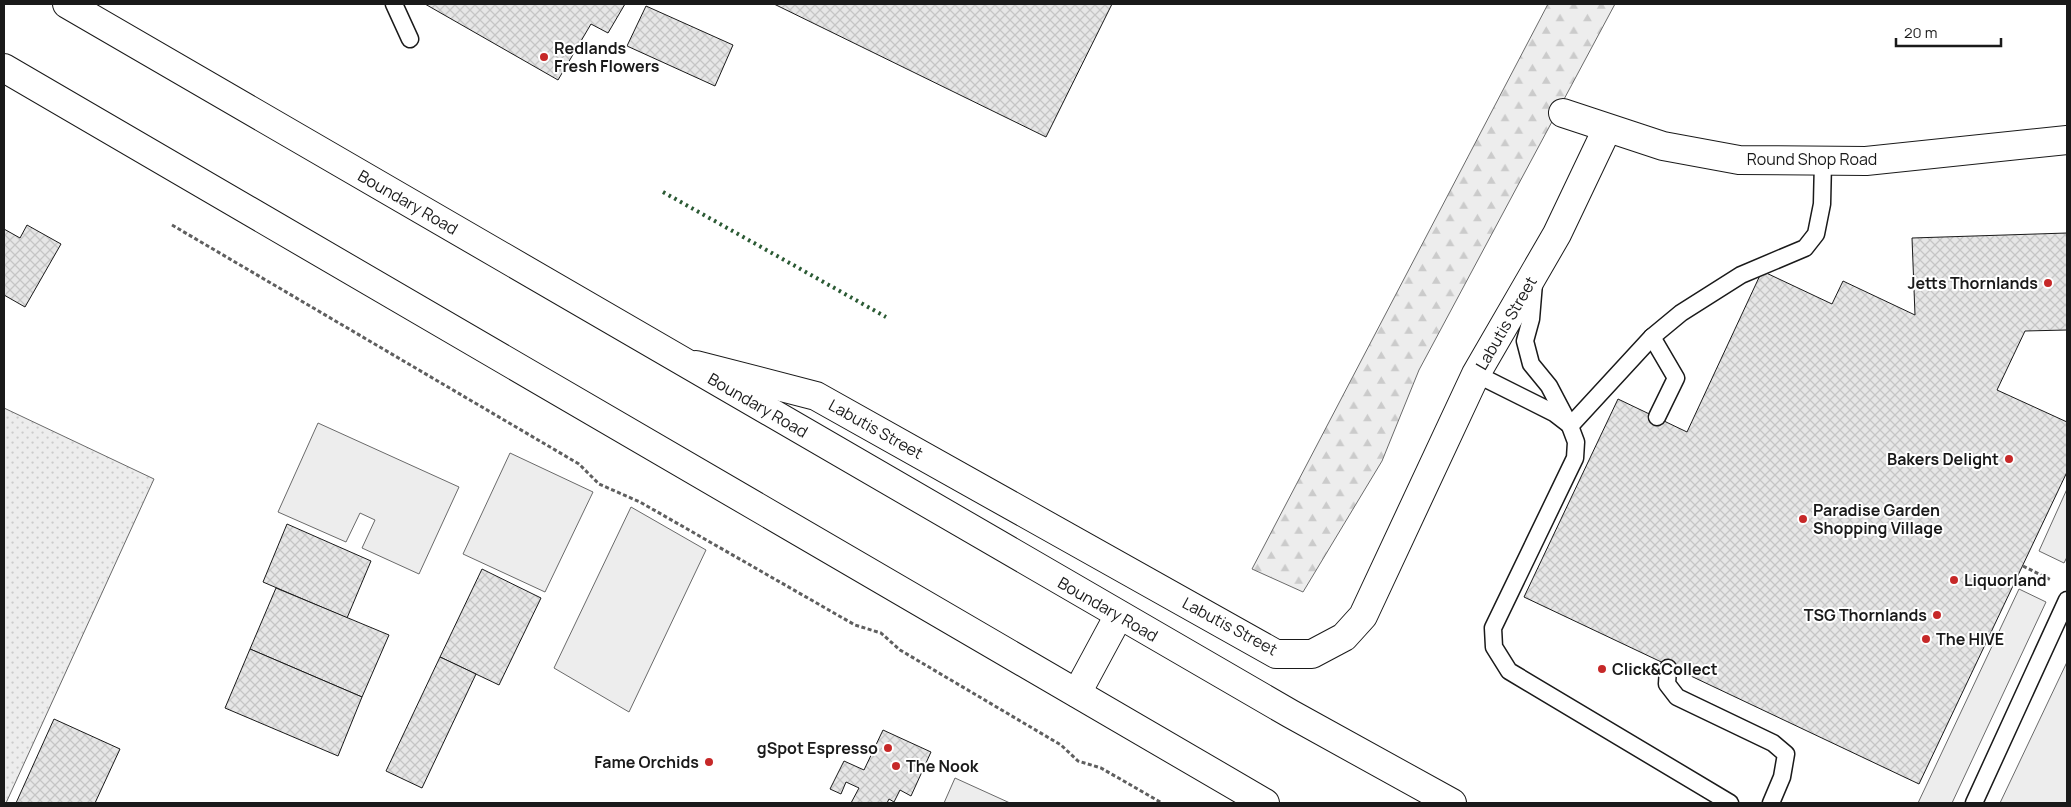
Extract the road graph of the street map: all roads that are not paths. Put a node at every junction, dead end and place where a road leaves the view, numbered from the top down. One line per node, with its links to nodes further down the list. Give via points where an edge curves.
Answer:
1 (67, 4): 11 (main road, Boundary Road)
2 (394, 4): 3 (lane)
3 (410, 39)
4 (4, 68): 18 (main road)
5 (1563, 112): 6 (main road, Round Shop Road)
6 (1607, 129): 8 (main road, Round Shop Road, via 1663,146 1739,160); 9 (main road, Labutis Street)
7 (2067, 140): 8 (main road, Round Shop Road, via 1866,161)
8 (1823, 161): 10 (lane, via 1821,211 1816,234 1805,248 1741,275 1681,313)
9 (1535, 272): 12 (main road, Labutis Street); 14 (lane, via 1531,319 1525,341 1531,364 1549,386)
10 (1652, 337): 13 (lane, via 1676,378); 14 (lane)
11 (685, 362): 12 (main road, Labutis Street, via 816,396 1276,654 1312,654 1344,637 1363,616); 16 (main road, Boundary Road)
12 (1476, 374): 14 (lane, via 1554,413)
13 (1657, 418)
14 (1570, 426): 21 (lane, via 1576,442 1575,458 1493,628 1494,647 1509,671)
15 (2067, 600): 23 (lane)
16 (1119, 615): 18 (main road); 20 (main road, Boundary Road)
17 (1668, 668): 22 (lane, via 1668,684 1677,697 1773,743 1786,754 1782,777)
18 (1077, 693): 19 (main road)
19 (1265, 803)
20 (1452, 803)
21 (1730, 803)
22 (1771, 803)
23 (1974, 803)

